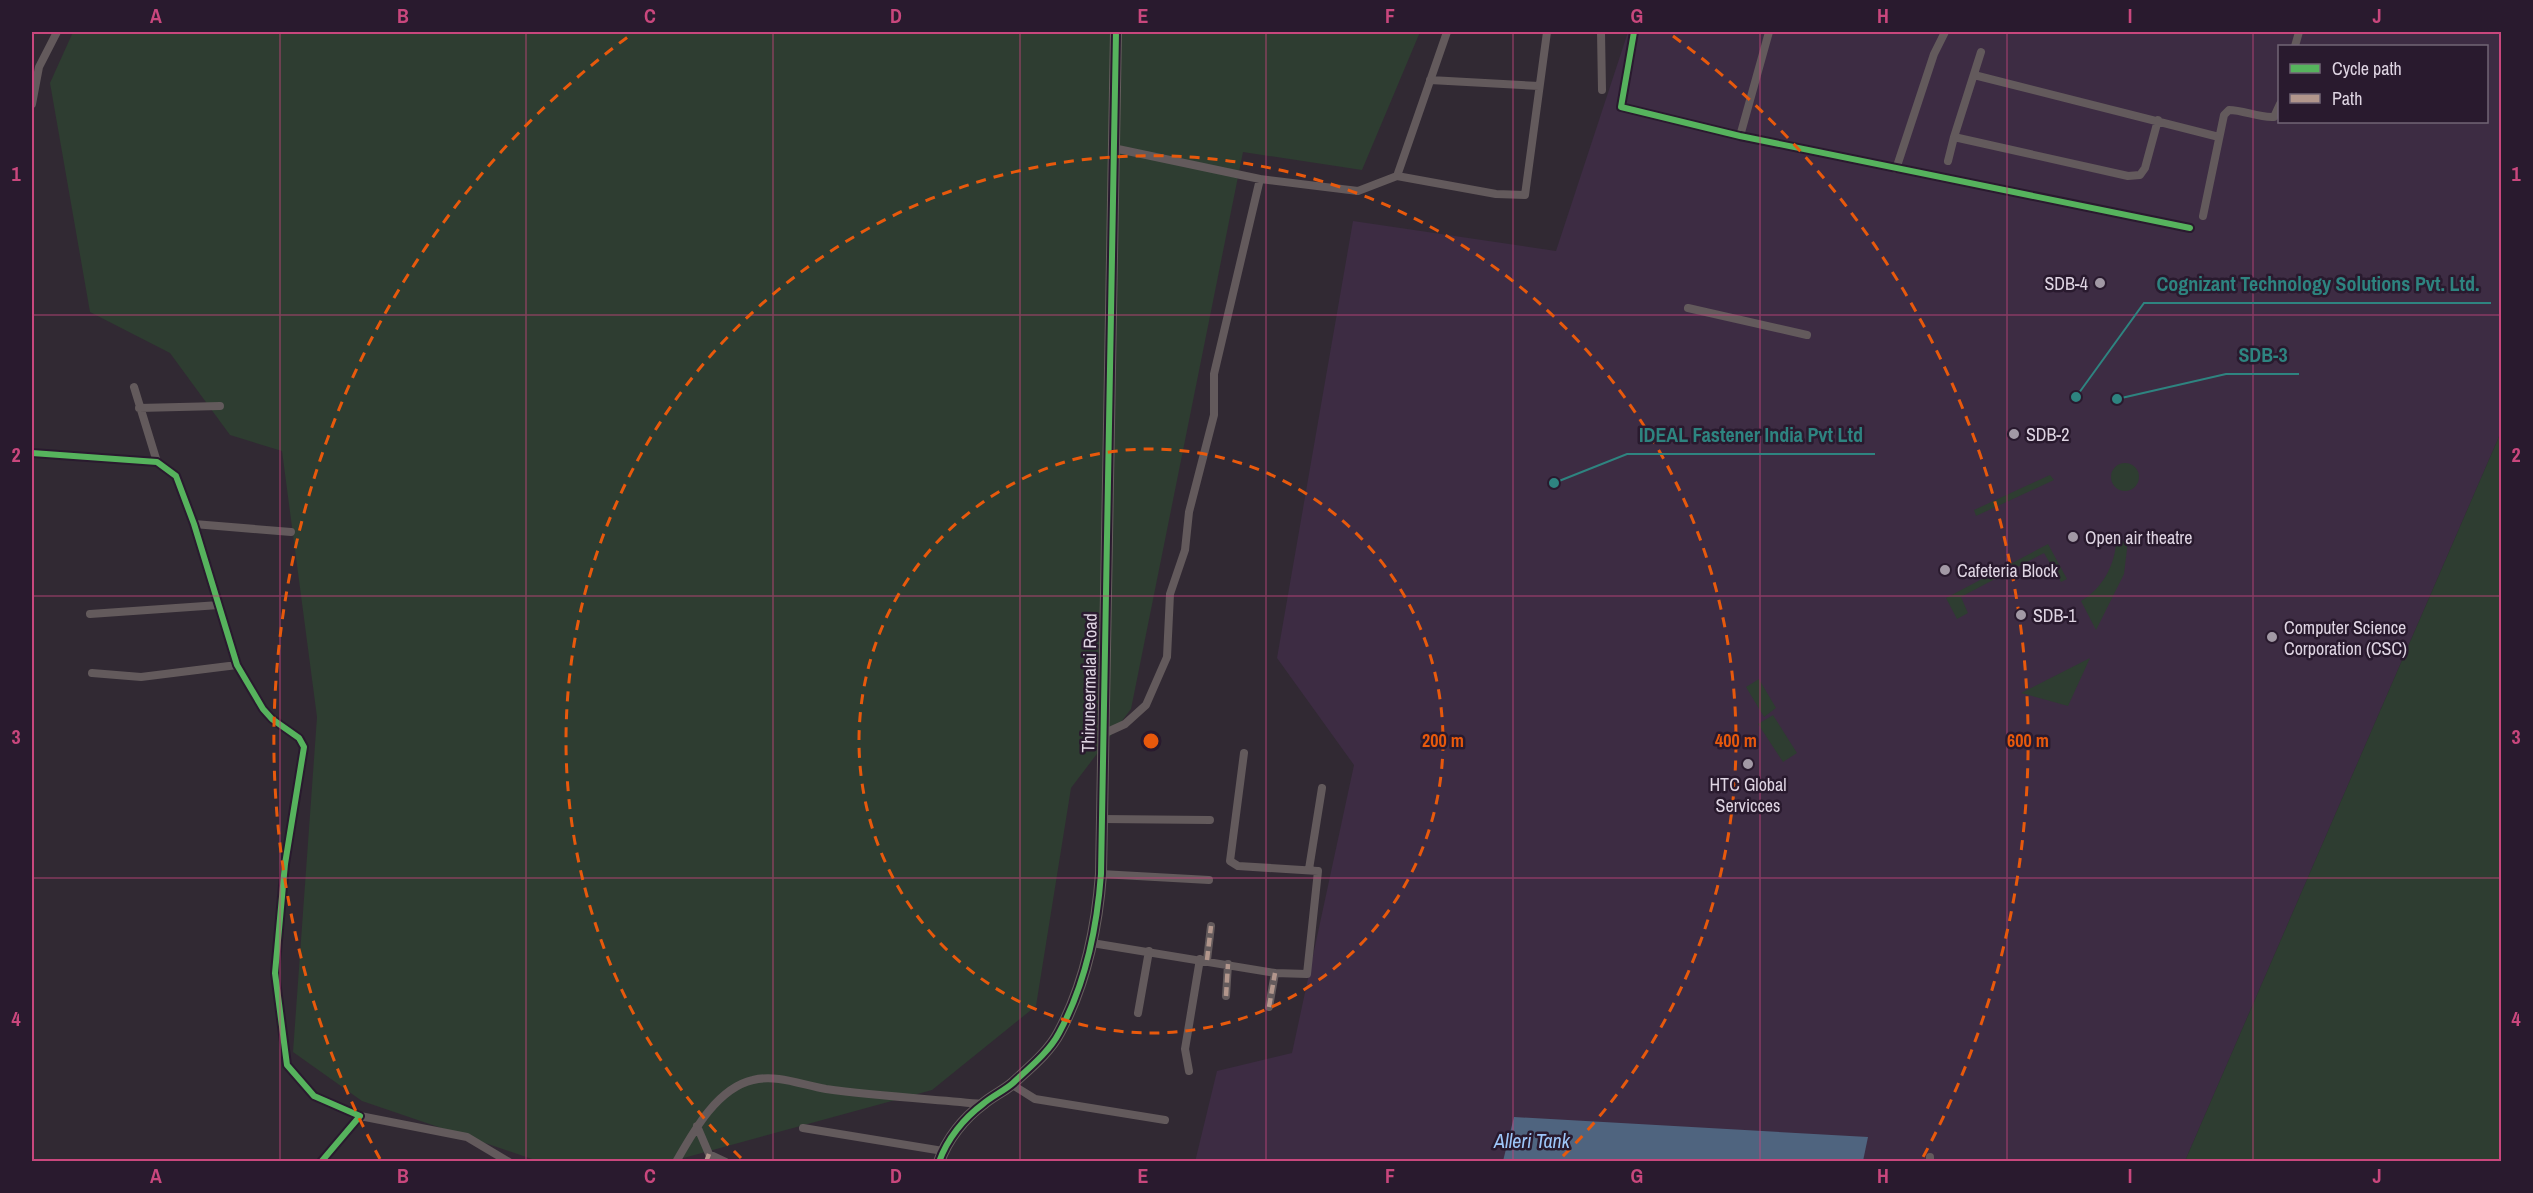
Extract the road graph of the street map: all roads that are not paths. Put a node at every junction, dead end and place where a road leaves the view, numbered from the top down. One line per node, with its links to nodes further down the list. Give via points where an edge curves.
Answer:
1 (57, 32): 14 (street, via 39,67)
2 (1116, 32): 20 (street, Thiruneermalai Road)
3 (1448, 32): 11 (street)
4 (1547, 32): 12 (street)
5 (1600, 32): 13 (street)
6 (1634, 32): 17 (street, via 1621,107)
7 (1769, 32): 17 (street)
8 (1945, 32): 22 (street)
9 (1981, 52): 10 (street)
10 (1974, 75): 16 (street); 19 (street)
11 (1430, 80): 12 (street); 23 (street)
12 (1539, 86): 23 (street, via 1526,195 1496,194)
13 (1602, 90)
14 (32, 104)
15 (2278, 108): 18 (street, via 2274,117 2229,110)
16 (2157, 120): 18 (street); 19 (street, via 2140,175 2128,176)
17 (1740, 136): 22 (street)
18 (2219, 136): 25 (street)
19 (1954, 137): 21 (street)
20 (1113, 148): 24 (street); 40 (street, Thiruneermalai Road)
21 (1948, 160)
22 (1896, 169): 26 (street)
23 (1396, 176): 24 (street, via 1358,191)
24 (1260, 179): 40 (street, via 1214,374 1214,415 1189,512 1185,550 1170,594 1167,657 1146,705 1125,724)
25 (2203, 216)
26 (2190, 228)
27 (1688, 308): 28 (street)
28 (1807, 335)
29 (134, 387): 31 (street)
30 (220, 406): 31 (street)
31 (139, 408): 33 (street)
32 (32, 453): 33 (street)
33 (157, 462): 34 (street, via 176,476)
34 (194, 524): 35 (street); 36 (street)
35 (291, 532)
36 (219, 605): 37 (street); 38 (street)
37 (90, 614)
38 (237, 665): 39 (street, via 141,678); 60 (street, via 263,709 299,738 304,747 285,864 275,973 287,1065 314,1096)
39 (92, 673)
40 (1103, 734): 43 (street, Thiruneermalai Road)
41 (1244, 753): 45 (street, via 1230,861 1238,866)
42 (1322, 788): 45 (street)
43 (1102, 819): 44 (street); 46 (street, Thiruneermalai Road)
44 (1210, 820)
45 (1309, 869): 53 (street, via 1318,874 1308,971 1303,976)
46 (1101, 874): 47 (street); 49 (street, Thiruneermalai Road)
47 (1209, 880)
48 (1211, 926): 51 (street)
49 (1092, 943): 50 (street); 58 (street, Thiruneermalai Road, via 1058,1034 1043,1055)
50 (1149, 951): 51 (street); 56 (street)
51 (1203, 959): 52 (street); 57 (street, via 1185,1049)
52 (1228, 964): 53 (street); 54 (street)
53 (1275, 973): 55 (street)
54 (1226, 996)
55 (1269, 1007)
56 (1138, 1013)
57 (1189, 1071)
58 (1011, 1084): 59 (street, Thiruneermalai Road); 61 (street, via 1035,1099)
59 (982, 1104): 62 (street, via 825,1089 773,1078 752,1080 727,1094); 64 (street, Thiruneermalai Road, via 953,1135)
60 (360, 1116): 66 (street); 67 (street, via 467,1137)
61 (1165, 1120)
62 (696, 1126): 65 (street); 68 (street)
63 (803, 1128): 64 (street)
64 (941, 1156)
65 (708, 1158): 69 (street)
66 (321, 1161)
67 (509, 1161)
68 (676, 1161)
69 (726, 1161)

